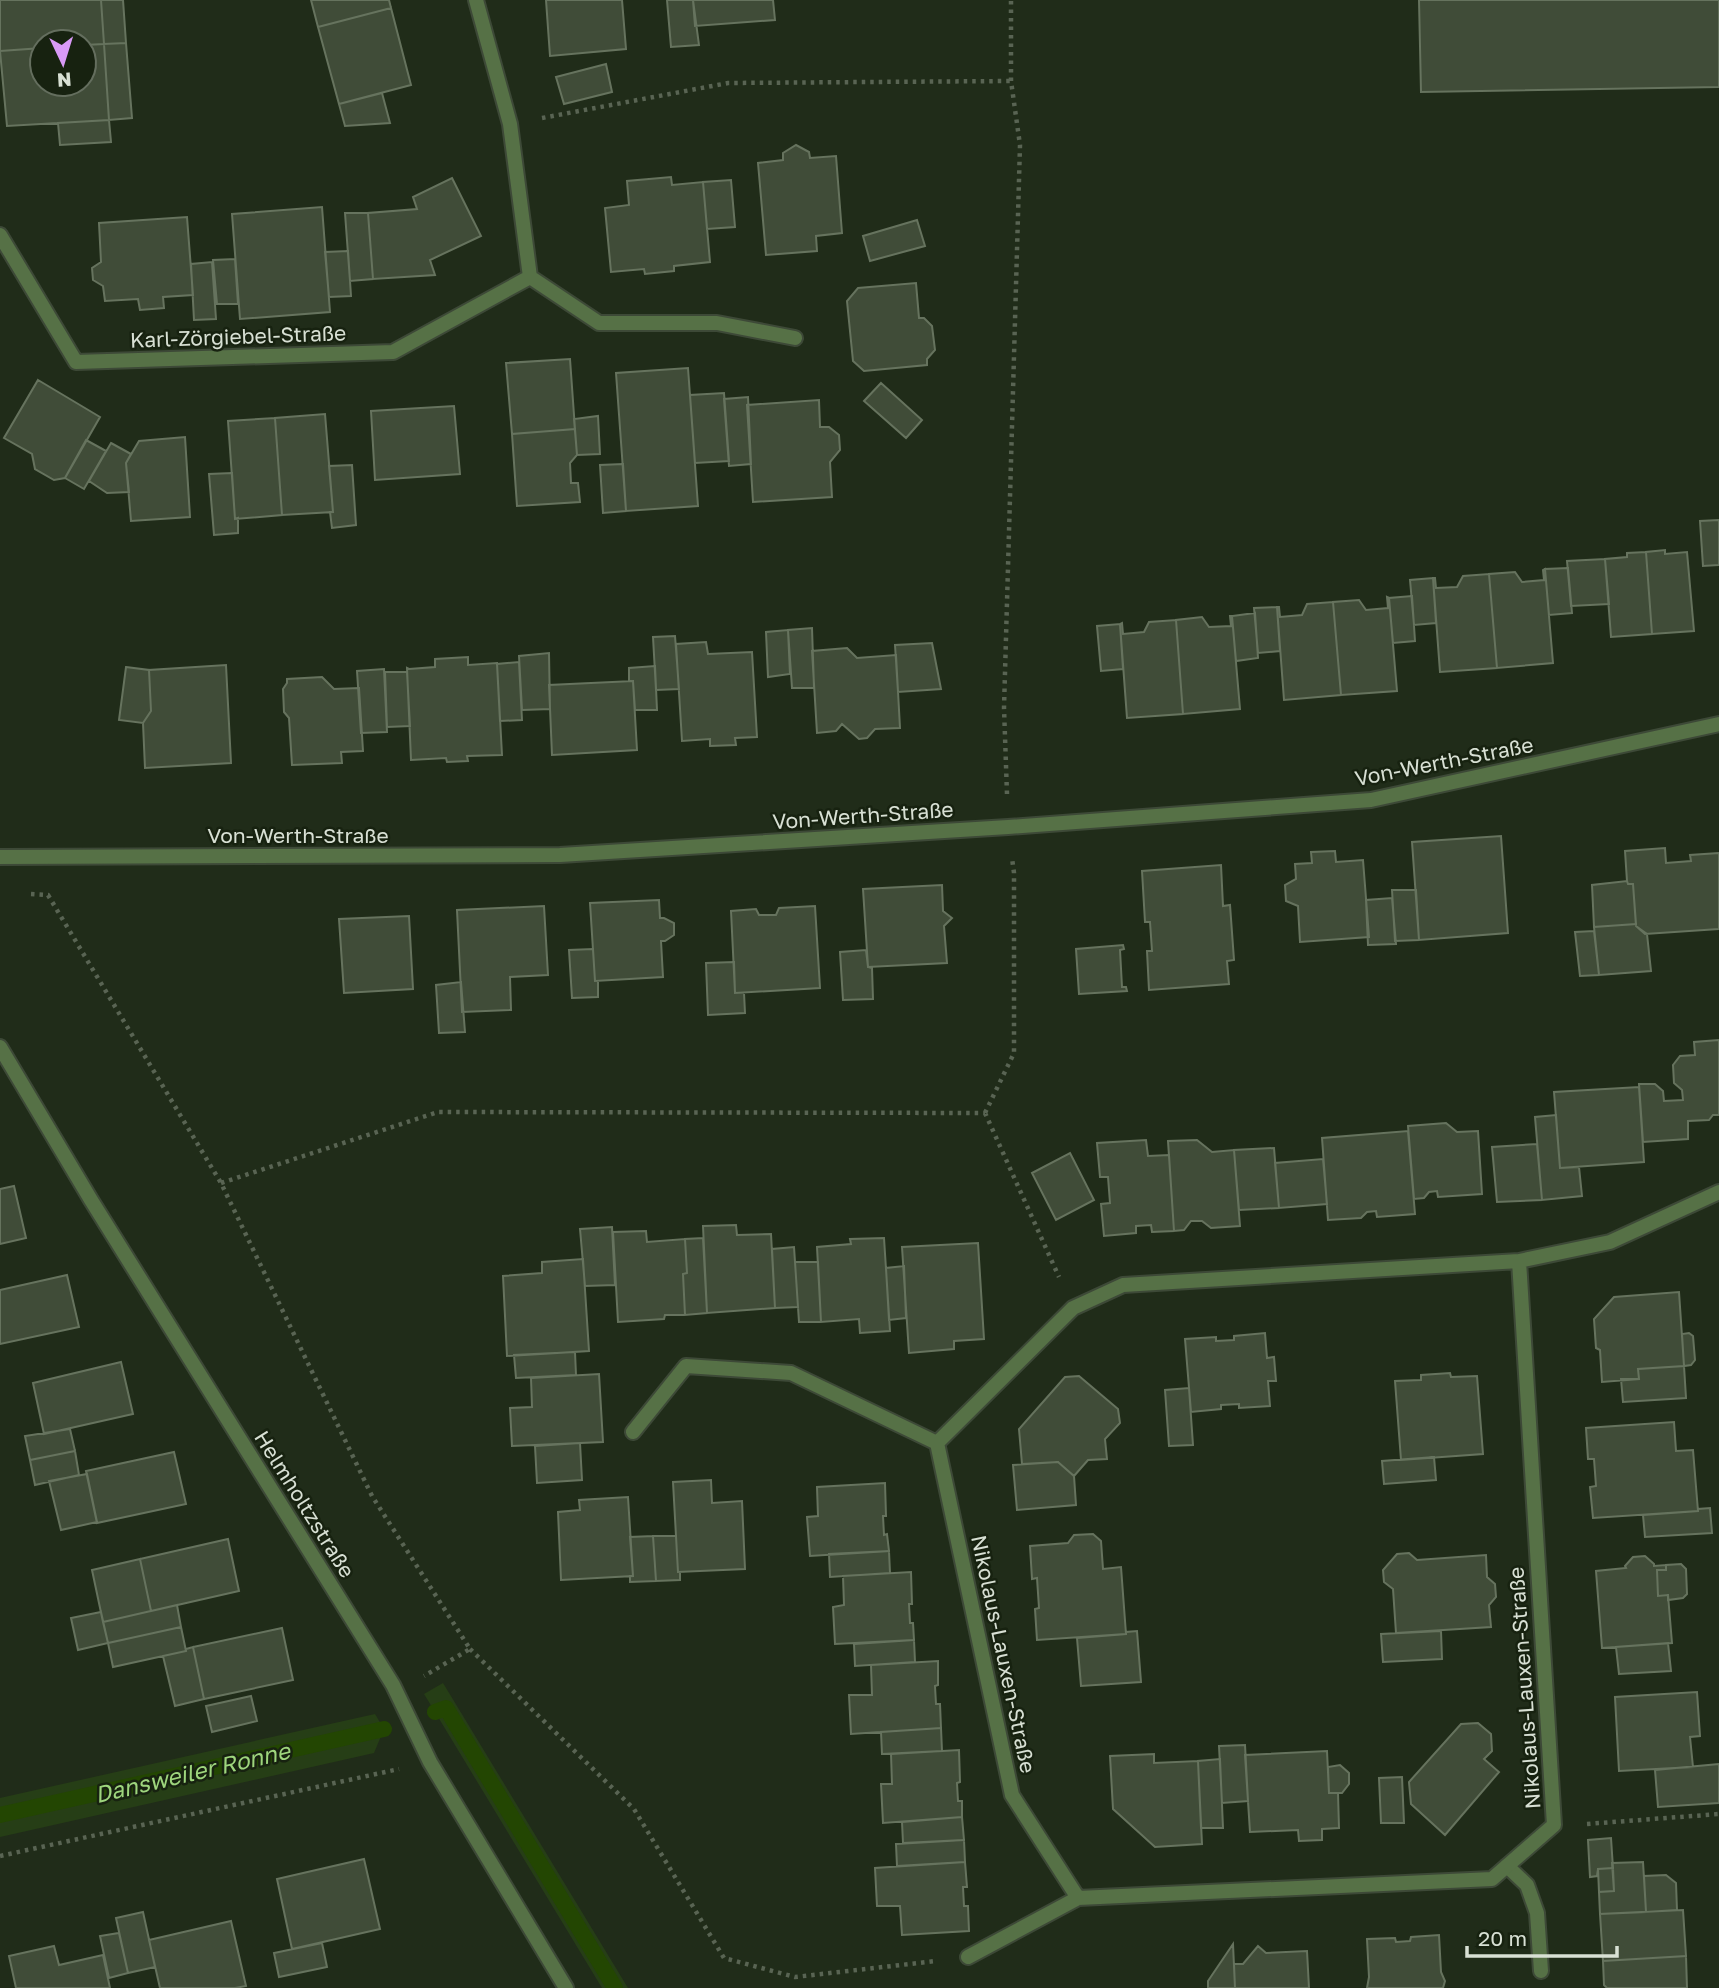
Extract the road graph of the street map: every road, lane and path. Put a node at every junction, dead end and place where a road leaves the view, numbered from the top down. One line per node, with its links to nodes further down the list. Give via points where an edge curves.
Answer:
1 (476, 0): 4 (street)
2 (1011, 0): 3 (path)
3 (1011, 81): 4 (path, via 728,83); 9 (path, via 1020,145 1004,708)
4 (510, 124): 6 (street)
5 (0, 235): 6 (street, Karl-Zörgiebel-Straße, via 76,362 393,352)
6 (530, 277): 7 (street, via 600,323 717,323)
7 (795, 338)
8 (1719, 724): 9 (street, Von-Werth-Straße, via 1371,800)
9 (1008, 827): 10 (street, Von-Werth-Straße, via 561,855); 13 (path, via 1014,873 1014,1054)
10 (0, 857)
11 (24, 893): 14 (path, via 48,895)
12 (0, 1046): 21 (street, Helmholtzstraße)
13 (985, 1112): 14 (path, via 438,1112); 17 (path)
14 (221, 1184): 20 (path, via 372,1496)
15 (1719, 1192): 16 (street, via 1610,1242)
16 (1519, 1261): 17 (street, via 1123,1285); 24 (street, Nikolaus-Lauxen-Straße)
17 (1073, 1308): 19 (street)
18 (633, 1432): 19 (street, via 686,1366 791,1373)
19 (937, 1443): 27 (street, Nikolaus-Lauxen-Straße, via 1012,1795)
20 (470, 1649): 21 (path, via 415,1681); 28 (path, via 634,1809 724,1958 795,1977)
21 (393, 1685): 22 (street, Helmholtzstraße)
22 (430, 1762): 25 (path); 30 (street, Helmholtzstraße)
23 (1719, 1814): 24 (path)
24 (1554, 1825): 26 (street, Nikolaus-Lauxen-Straße)
25 (0, 1856)
26 (1507, 1867): 27 (street, Nikolaus-Lauxen-Straße, via 1492,1879); 29 (street, via 1527,1885 1537,1913)
27 (1077, 1898): 28 (street, Nikolaus-Lauxen-Straße)
28 (968, 1957)
29 (1541, 1970)
30 (566, 1988)

